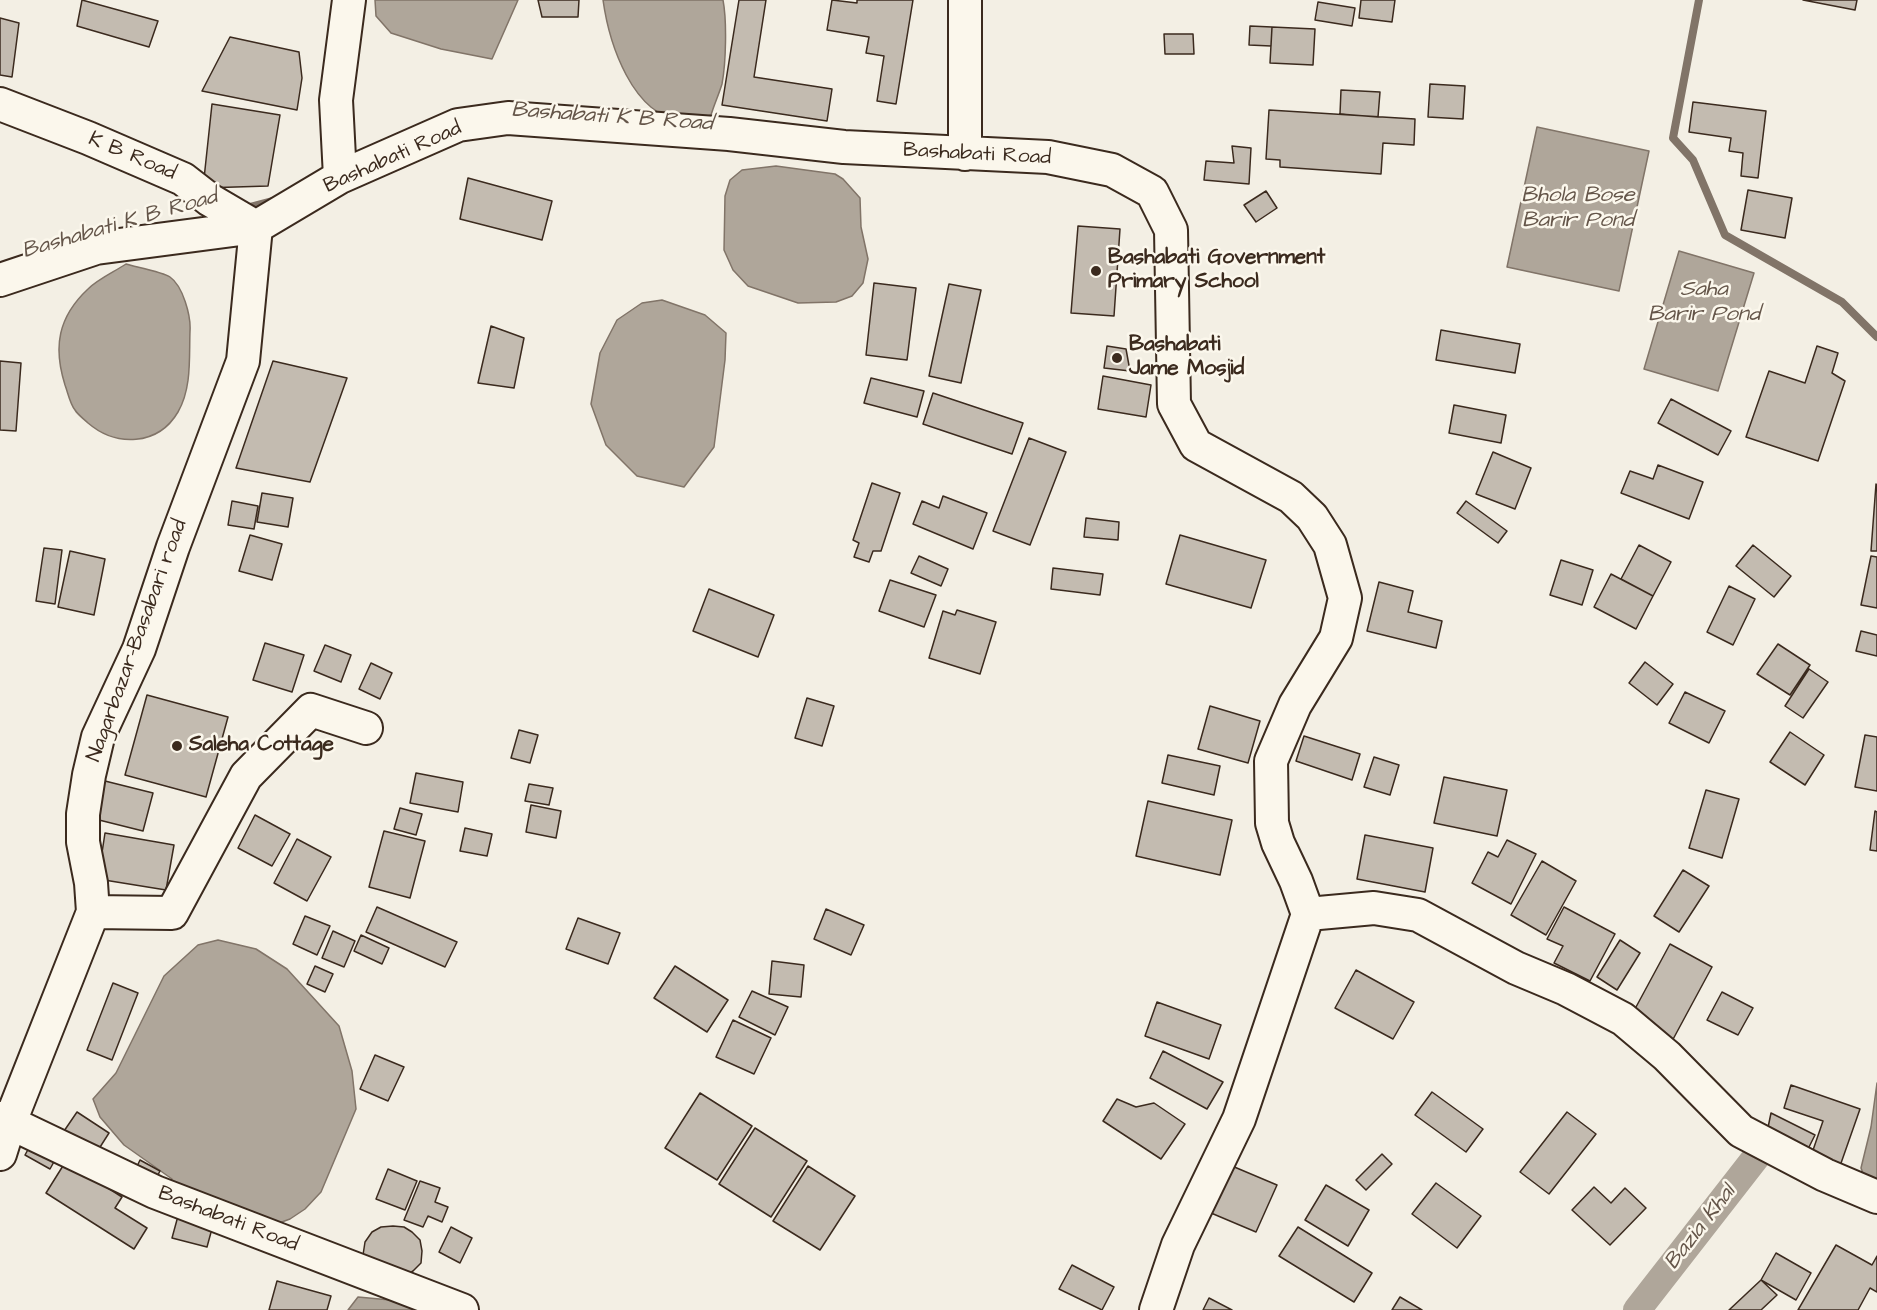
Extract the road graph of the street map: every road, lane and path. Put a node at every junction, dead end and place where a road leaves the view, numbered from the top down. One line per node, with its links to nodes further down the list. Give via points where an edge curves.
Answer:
1 (349, 0): 5 (street, via 336,100)
2 (965, 0): 4 (street)
3 (0, 104): 6 (street, K B Road, via 183,179)
4 (965, 154): 5 (street, Bashabati Road, via 508,118 458,125); 10 (street, Bashabati Road, via 1048,158 1112,170 1152,192 1171,230 1174,404 1196,445 1291,497 1312,517 1330,545 1345,598 1336,638 1295,705 1271,761 1272,824)
5 (340, 177): 6 (street, Bashabati Road)
6 (256, 227): 7 (street, Bashabati Road, via 96,248); 9 (street, Nagarbazar-Basabari road, via 243,360 139,649 98,737 83,814)
7 (0, 280)
8 (366, 728): 9 (street, via 311,710 246,776 172,913)
9 (93, 912): 11 (street, Nagarbazar-Basabari road)
10 (1308, 914): 13 (street, via 1374,908 1418,915 1623,1019 1667,1056 1741,1131); 15 (street, via 1239,1119 1178,1245)
11 (5, 1120): 12 (street, Nagarbazar-Basabari road); 14 (street, Bashabati Road, via 155,1192)
12 (0, 1154)
13 (1877, 1197)
14 (462, 1310)
15 (1156, 1310)

